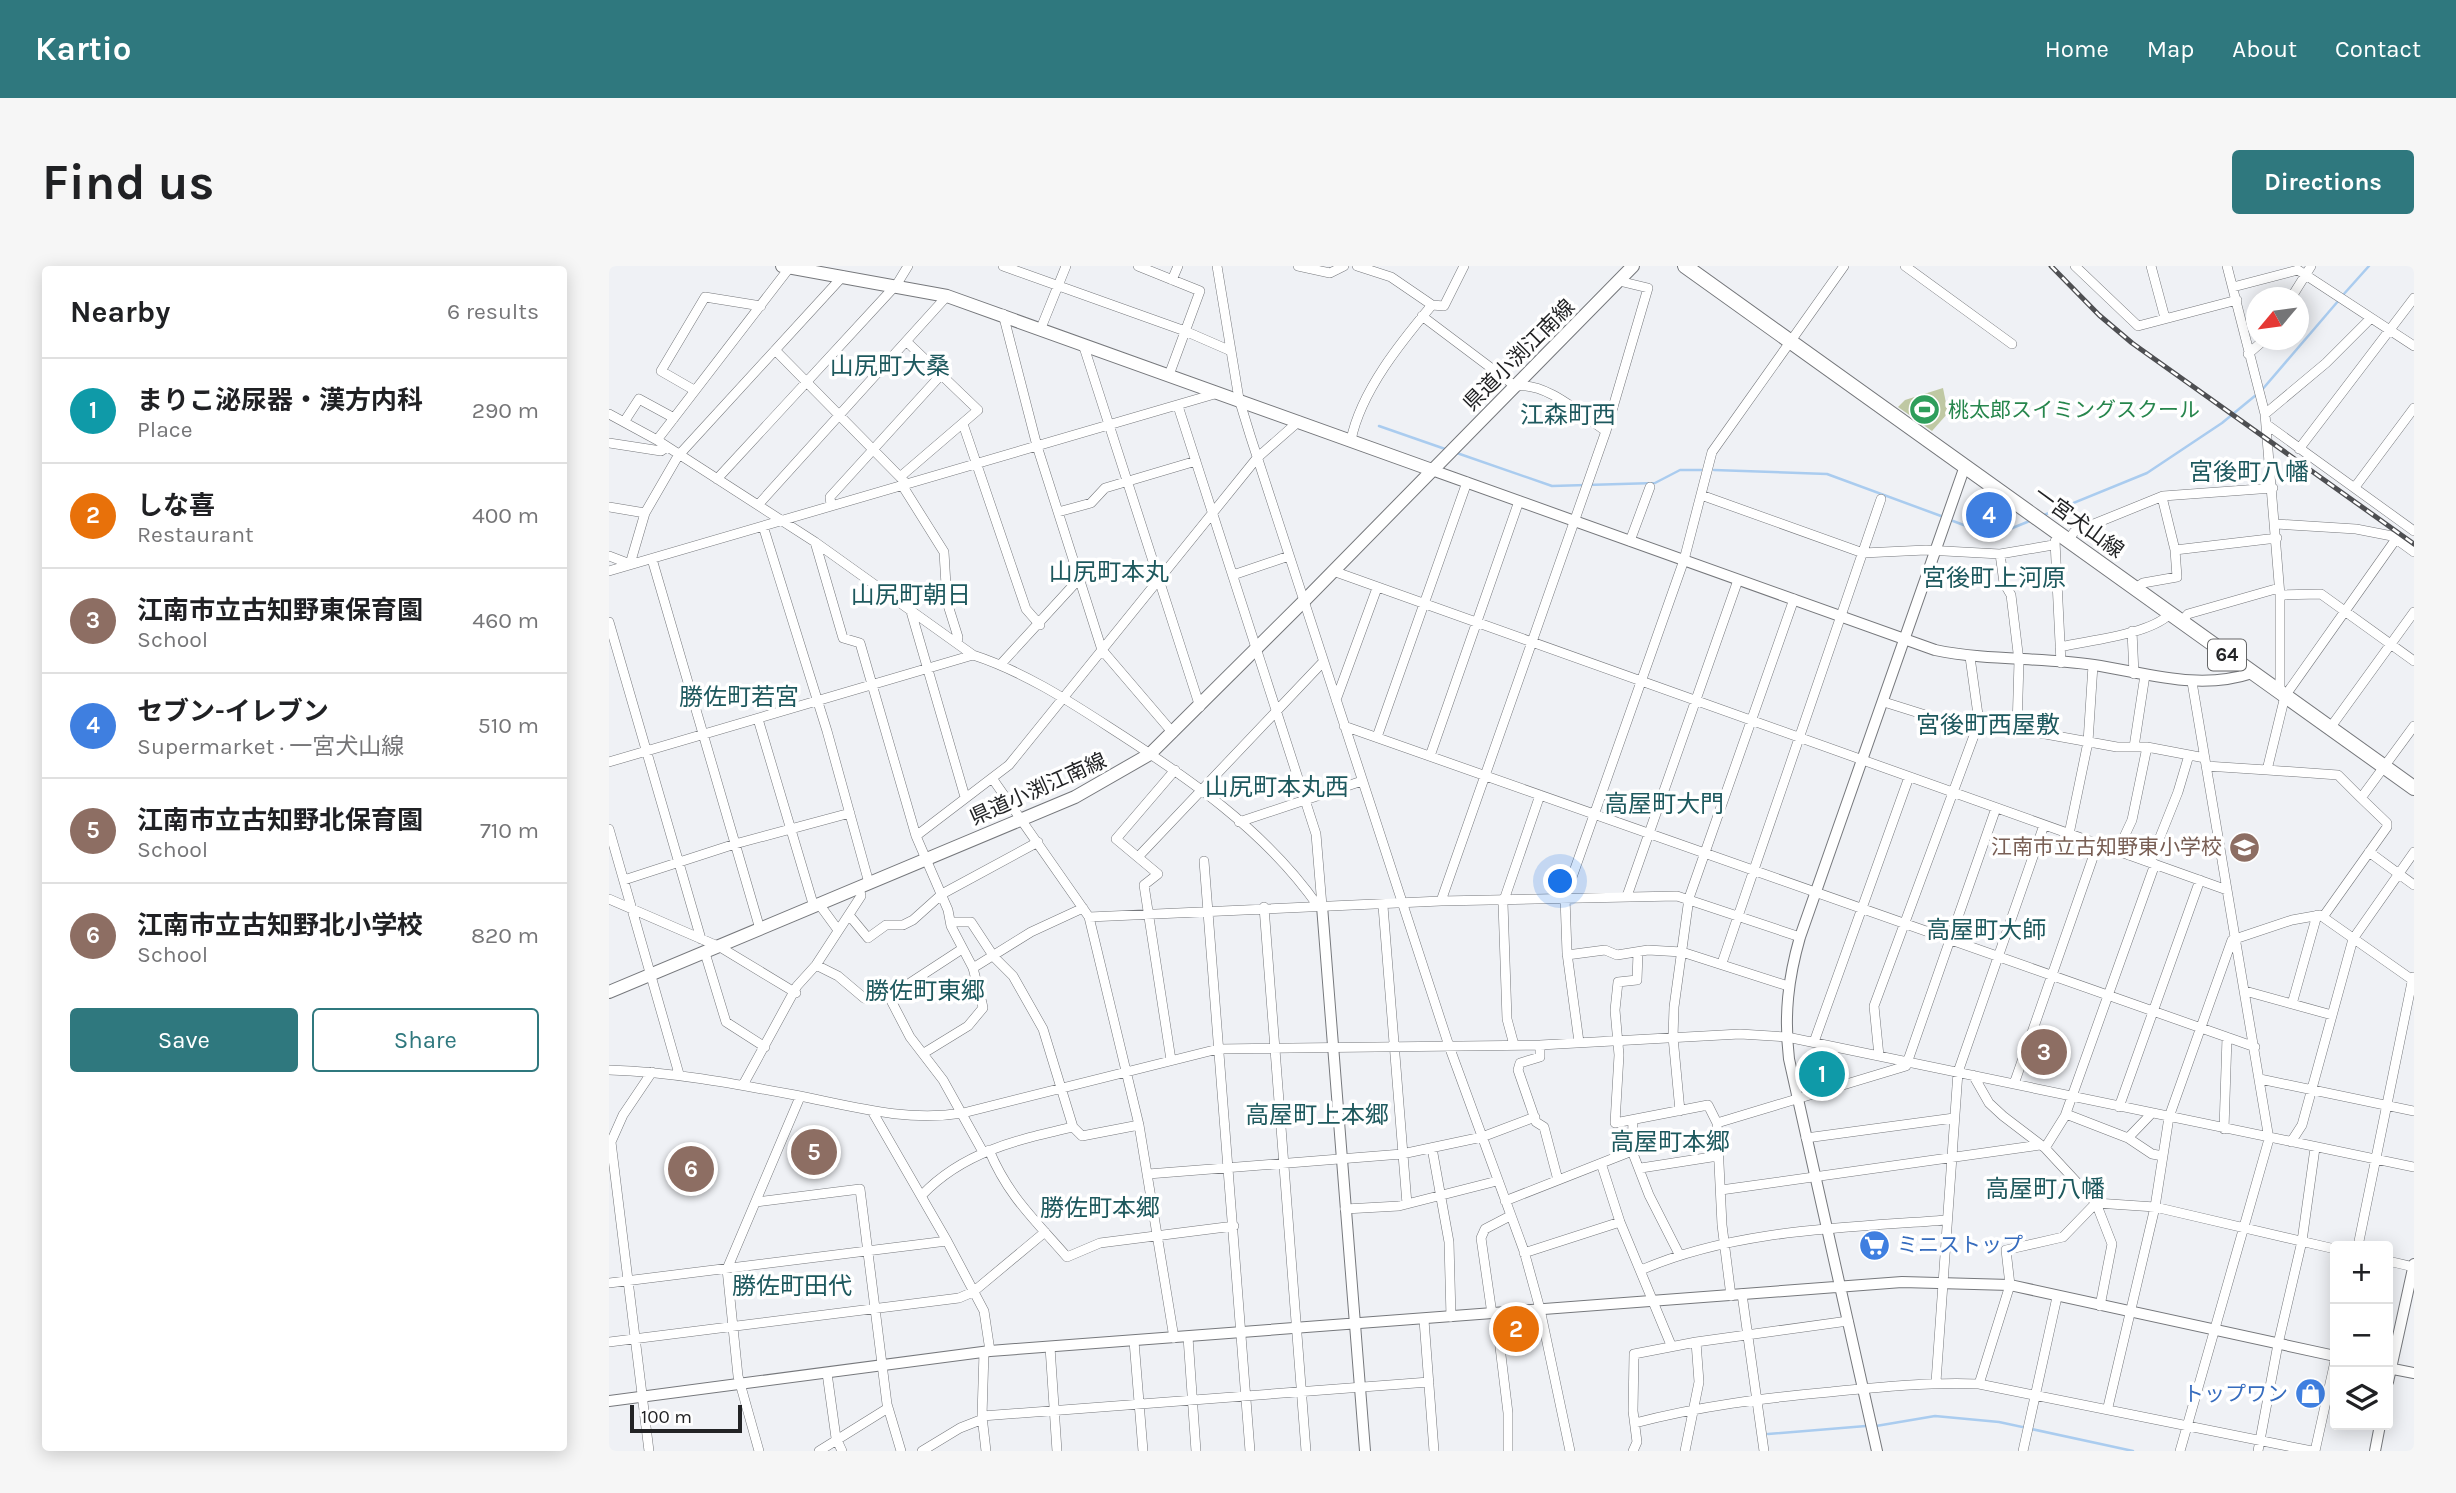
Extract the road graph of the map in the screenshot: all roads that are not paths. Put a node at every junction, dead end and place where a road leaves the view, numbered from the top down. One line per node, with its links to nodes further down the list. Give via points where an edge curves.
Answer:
1 (908, 266): 23 (street)
2 (1003, 266): 24 (street)
3 (1066, 266): 24 (street)
4 (1138, 266): 21 (street)
5 (1178, 266): 21 (street)
6 (1217, 266): 46 (street)
7 (1298, 266): 8 (street, via 1330,273)
8 (1345, 266)
9 (1357, 266): 30 (street, via 1391,277)
10 (1464, 266): 30 (street, via 1444,306)
11 (1633, 266): 22 (main road, 県道小渕江南線)
12 (1685, 266): 39 (main road, 一宮犬山線 / 64)
13 (1844, 266): 39 (street)
14 (1905, 266): 42 (street)
15 (2075, 266): 35 (street, via 2138,326)
16 (2151, 266): 35 (street)
17 (2227, 266): 25 (street)
18 (786, 267): 20 (main road); 31 (street)
19 (2309, 270): 25 (street); 26 (street); 34 (street, via 2340,298)
20 (848, 273): 23 (main road); 44 (street)
21 (1172, 280): 38 (street, via 1200,291)
22 (1619, 281): 51 (main road, 県道小渕江南線); 66 (street, via 1648,288)
23 (897, 284): 27 (main road); 50 (street)
24 (1058, 285): 36 (street); 38 (street)
25 (2234, 287): 29 (street)
26 (2298, 287)
27 (947, 296): 32 (main road); 40 (street)
28 (2414, 298): 37 (street)
29 (2237, 300): 35 (street); 47 (street)
30 (1432, 305): 33 (street)
31 (761, 306): 52 (street); 52 (street, via 705,297 661,371)
32 (1003, 314): 36 (main road); 70 (street)
33 (1422, 316): 51 (street); 68 (street, via 1384,371 1354,425)
34 (2371, 317): 37 (street); 58 (street, via 2326,363)
35 (2165, 318)
36 (1041, 328): 41 (main road)
37 (2390, 330): 43 (street); 73 (street)
38 (1185, 331): 46 (street); 48 (street)
39 (1790, 341): 78 (main road, 一宮犬山線 / 64); 87 (street, via 1712,452)
40 (907, 342): 49 (street); 59 (street)
41 (1083, 344): 48 (main road); 65 (street)
42 (2012, 344)
43 (2414, 346)
44 (775, 350): 50 (street); 74 (street)
45 (2253, 350): 47 (street)
46 (1231, 351): 54 (street)
47 (2248, 354): 58 (street)
48 (1169, 375): 53 (main road)
49 (940, 376): 63 (street, via 978,410); 72 (street)
50 (807, 381): 59 (street); 80 (street)
51 (1515, 386): 66 (street, via 1528,384 1557,398); 79 (main road, 県道小渕江南線)
52 (694, 390): 60 (street)
53 (1217, 393): 54 (main road); 55 (street)
54 (1240, 399): 61 (main road); 75 (street)
55 (1178, 406): 65 (street); 76 (street)
56 (2414, 408): 85 (street)
57 (609, 414): 62 (street)
58 (2265, 414): 64 (street)
59 (841, 415): 72 (street); 91 (street)
60 (674, 418): 62 (street, via 639,399); 67 (street)
61 (1299, 421): 68 (main road); 75 (street)
62 (624, 422): 67 (street)
63 (963, 424): 77 (street); 81 (street)
64 (2266, 424): 73 (street); 86 (street)
65 (1109, 425): 70 (street); 82 (street)
66 (1606, 431): 98 (street)
67 (657, 440): 71 (street)
68 (1351, 440): 79 (main road)
69 (609, 443): 71 (street, via 661,452)
70 (1037, 446): 77 (street); 94 (street)
71 (667, 447): 74 (street)
72 (874, 449): 81 (street); 92 (street, via 830,497)
73 (2299, 449): 85 (street)
74 (678, 456): 80 (street); 95 (street)
75 (1257, 458): 96 (street); 113 (street)
76 (1196, 461): 82 (street); 96 (street)
77 (977, 463): 81 (street); 136 (street, via 1026,609)
78 (1965, 466): 104 (main road, 一宮犬山線 / 64); 108 (street)
79 (1432, 470): 83 (street); 118 (main road, 県道小渕江南線)
80 (717, 479): 91 (street)
81 (903, 482): 92 (street); 140 (street, via 944,552 947,602)
82 (1127, 482): 94 (street, via 1105,488 1091,503); 121 (street)
83 (1467, 482): 90 (street); 128 (street)
84 (1650, 487): 105 (street)
85 (2355, 487): 101 (street)
86 (2273, 488): 88 (street); 99 (street)
87 (1701, 495): 110 (street); 115 (street)
88 (2162, 497): 104 (street); 107 (street)
89 (1881, 499): 110 (street)
90 (1519, 501): 98 (street); 135 (street)
91 (758, 505): 97 (street)
92 (831, 505): 97 (street)
93 (609, 507): 95 (street)
94 (1058, 512): 120 (street)
95 (645, 513): 116 (street)
96 (1213, 514): 119 (street); 121 (street)
97 (780, 520): 100 (street); 106 (street)
98 (1575, 521): 105 (street); 139 (street)
99 (2276, 524): 102 (street); 103 (street, via 2356,529)
100 (763, 526): 114 (street); 163 (street)
101 (2414, 531)
102 (2277, 538): 107 (street); 125 (street)
103 (2396, 539): 109 (street); 130 (street)
104 (2060, 540): 111 (street); 124 (main road, 一宮犬山線 / 64); 142 (street)
105 (1630, 541): 115 (street)
106 (815, 542): 129 (street); 158 (street, via 843,638 860,643)
107 (2175, 550): 124 (street, via 2177,577)
108 (1935, 552): 110 (street); 111 (street); 138 (street)
109 (2414, 552)
110 (1863, 553): 132 (street)
111 (2000, 554): 147 (street, via 2004,583 2011,594)
112 (609, 556): 116 (street)
113 (1289, 556): 119 (street); 127 (street)
114 (652, 559): 116 (street); 175 (street)
115 (1684, 560): 122 (street); 156 (street)
116 (630, 564): 117 (street)
117 (609, 571)
118 (1333, 571): 123 (street); 127 (main road, 県道小渕江南線)
119 (1233, 575): 143 (street)
120 (1079, 579): 136 (street); 144 (street)
121 (1158, 580): 144 (street); 165 (street)
122 (1738, 580): 126 (street); 162 (street)
123 (1377, 588): 128 (street); 161 (street)
124 (2134, 589): 133 (main road, 一宮犬山線 / 64)
125 (2280, 591): 130 (street, via 2321,594); 133 (street); 159 (street)
126 (1794, 600): 132 (street); 168 (street)
127 (1304, 601): 143 (main road, 県道小渕江南線); 149 (street)
128 (1424, 604): 135 (street); 176 (street)
129 (910, 608): 140 (street); 153 (street)
130 (2345, 611): 141 (street); 159 (street)
131 (2414, 612): 141 (street)
132 (1841, 616): 138 (street); 177 (street)
133 (2175, 618): 137 (street); 154 (main road, 一宮犬山線 / 64)
134 (609, 622): 181 (street)
135 (1477, 623): 139 (street); 184 (street)
136 (1040, 625): 151 (street)
137 (2132, 631): 142 (street); 155 (street)
138 (1905, 639): 146 (street); 164 (street)
139 (1531, 642): 156 (street); 191 (street)
140 (957, 643): 145 (street)
141 (2391, 645): 148 (street); 172 (street)
142 (2060, 648): 150 (street)
143 (1257, 649): 165 (main road, 県道小渕江南線); 166 (street)
144 (1102, 650): 160 (street); 174 (street)
145 (973, 655): 151 (street); 153 (street)
146 (1970, 657): 147 (street); 169 (street)
147 (2019, 661): 150 (street); 173 (street)
148 (2414, 661)
149 (1323, 662): 161 (street); 166 (street)
150 (2061, 663): 152 (street)
151 (1001, 664): 160 (street)
152 (2093, 665): 155 (street); 178 (street)
153 (928, 668): 158 (street); 199 (street)
154 (2252, 673): 157 (street); 159 (main road, 一宮犬山線 / 64)
155 (2139, 674): 157 (street); 179 (street)
156 (1641, 681): 162 (street); 204 (street)
157 (2192, 682): 187 (street)
158 (871, 684): 163 (street); 212 (street)
159 (2282, 695): 172 (main road, 一宮犬山線 / 64); 190 (street)
160 (1063, 697): 182 (street); 193 (street, via 1009,765)
161 (1336, 700): 170 (street)
162 (1696, 700): 168 (street); 210 (street)
163 (816, 702): 167 (street); 203 (street)
164 (1884, 702): 169 (street, via 1935,718); 185 (street)
165 (1200, 707): 174 (main road, 県道小渕江南線)
166 (1277, 712): 196 (street); 201 (street)
167 (758, 719): 175 (street); 209 (street)
168 (1751, 721): 177 (street); 219 (street)
169 (1979, 722): 173 (street); 197 (street)
170 (1344, 726): 176 (street); 194 (street)
171 (2414, 726): 188 (street)
172 (2330, 728): 188 (main road, 一宮犬山線 / 64)
173 (2017, 729): 178 (street)
174 (1173, 733): 182 (main road, 県道小渕江南線)
175 (702, 735): 181 (street); 215 (street)
176 (1377, 737): 184 (street)
177 (1800, 738): 185 (street); 225 (street)
178 (2088, 742): 179 (street); 211 (street)
179 (2134, 747): 180 (street)
180 (2147, 747): 183 (street); 216 (street, via 2132,820)
181 (647, 751): 186 (street); 222 (street)
182 (1150, 754): 189 (street); 205 (main road, 県道小渕江南線, via 1111,779)
183 (2189, 755): 187 (street); 224 (street)
184 (1430, 756): 191 (street)
185 (1863, 760): 192 (street); 232 (street)
186 (609, 762)
187 (2206, 762): 190 (street); 231 (street)
188 (2384, 767): 195 (main road, 一宮犬山線 / 64); 200 (street)
189 (1175, 770): 196 (street); 220 (street, via 1116,839)
190 (2267, 770): 200 (street, via 2338,775)
191 (1485, 775): 198 (street); 239 (street)
192 (1909, 777): 197 (street); 246 (street)
193 (992, 778): 199 (street); 205 (street)
194 (1362, 781): 201 (street); 240 (street)
195 (2414, 788)
196 (1201, 789): 206 (street); 220 (street)
197 (1954, 793): 202 (street); 255 (street)
198 (1540, 794): 204 (street); 238 (street)
199 (965, 797): 212 (street)
200 (2361, 798): 217 (street, via 2387,823)
201 (1306, 800): 206 (street); 242 (street, via 1316,834)
202 (1996, 808): 207 (street); 261 (street)
203 (850, 813): 209 (street); 229 (street)
204 (1595, 814): 210 (street); 235 (street)
205 (1022, 819): 213 (street); 221 (main road, 県道小渕江南線)
206 (1239, 822): 242 (street, via 1294,871)
207 (2044, 825): 211 (street); 270 (street)
208 (609, 829): 227 (street)
209 (791, 829): 215 (street); 241 (street)
210 (1650, 833): 219 (street); 234 (street)
211 (2069, 834): 214 (street)
212 (916, 836): 221 (street)
213 (1038, 842): 233 (street); 245 (street)
214 (2098, 843): 216 (street); 275 (street)
215 (735, 844): 222 (street); 256 (street)
216 (2118, 850): 224 (street)
217 (2369, 852): 226 (street); 252 (street)
218 (2414, 852): 226 (street)
219 (1706, 853): 225 (street); 236 (street)
220 (1138, 857): 249 (street, via 1159,874 1145,885)
221 (926, 860): 229 (main road, 県道小渕江南線); 233 (street)
222 (679, 862): 227 (street); 260 (street)
223 (1204, 862): 248 (street)
224 (2152, 863): 228 (street); 281 (street)
225 (1755, 871): 232 (street); 251 (street)
226 (2399, 874): 230 (street); 262 (street)
227 (624, 880): 247 (street)
228 (2200, 880): 231 (street); 284 (street)
229 (864, 885): 241 (main road, 県道小渕江南線); 250 (street)
230 (2414, 885)
231 (2227, 890): 258 (street)
232 (1816, 892): 246 (street); 259 (street)
233 (942, 894): 250 (street, via 913,920 886,925 868,938); 254 (street)
234 (1627, 895): 235 (street); 236 (street)
235 (1565, 897): 238 (street); 268 (street)
236 (1689, 898): 251 (street); 265 (street)
237 (609, 899): 247 (street)
238 (1504, 899): 239 (street); 294 (street, via 1507,1019)
239 (1441, 901): 240 (street)
240 (1402, 904): 243 (street); 297 (street)
241 (816, 905): 256 (main road, 県道小渕江南線); 257 (street)
242 (1320, 906): 243 (street); 244 (street); 299 (street)
243 (1383, 906): 293 (street)
244 (1264, 907): 248 (street); 296 (street)
245 (1083, 908): 253 (street); 269 (street, via 1031,932)
246 (1863, 908): 255 (street); 292 (street)
247 (632, 909): 260 (street); 274 (street)
248 (1207, 911): 249 (street); 301 (street)
249 (1149, 914): 253 (street); 304 (street)
250 (849, 915): 257 (street)
251 (1739, 916): 259 (street); 271 (street)
252 (2320, 916): 258 (street); 262 (street); 283 (street)
253 (1089, 917): 308 (street)
254 (952, 922): 264 (street); 269 (street, via 971,922)
255 (1904, 924): 261 (street); 303 (street, via 1874,1006)
256 (760, 929): 263 (main road, 県道小渕江南線)
257 (838, 930): 272 (street)
258 (2235, 936): 278 (street); 286 (street)
259 (1800, 937): 277 (street)
260 (701, 939): 263 (street)
261 (1950, 939): 270 (street); 305 (street)
262 (2353, 939): 276 (street); 285 (street)
263 (720, 947): 266 (main road, 県道小渕江南線); 280 (street)
264 (962, 949): 273 (street); 282 (street)
265 (1682, 952): 267 (street); 271 (street); 287 (street)
266 (705, 953): 274 (main road, 県道小渕江南線); 298 (street, via 726,1022)
267 (1638, 953): 268 (street, via 1613,955 1605,950); 290 (street, via 1637,980 1618,982)
268 (1567, 955): 291 (street)
269 (994, 957): 273 (street); 315 (street, via 1013,976 1043,1029)
270 (1998, 957): 275 (street); 309 (street)
271 (1722, 963): 277 (street)
272 (816, 965): 280 (street); 282 (street, via 864,998 883,985)
273 (973, 968): 302 (street, via 983,1008 968,1026)
274 (650, 976): 279 (main road, 県道小渕江南線); 310 (street)
275 (2052, 976): 281 (street); 313 (street)
276 (2413, 978): 320 (street)
277 (1788, 985): 288 (street)
278 (2245, 991): 283 (street); 300 (street)
279 (609, 992)
280 (796, 993): 298 (street)
281 (2109, 994): 284 (street); 318 (street)
282 (890, 996): 302 (street, via 898,1017)
283 (2292, 1004): 285 (street)
284 (2153, 1011): 286 (street); 321 (street)
285 (2332, 1014): 316 (street)
286 (2200, 1029): 289 (street); 329 (street)
287 (1673, 1037): 288 (street); 290 (street); 323 (street)
288 (1787, 1037): 292 (street); 319 (street)
289 (2227, 1037): 300 (street); 335 (street)
290 (1619, 1040): 291 (street); 331 (street, via 1615,1123)
291 (1579, 1042): 295 (street)
292 (1814, 1042): 303 (street)
293 (1394, 1045): 297 (street); 299 (street); 346 (street)
294 (1514, 1045): 295 (street); 297 (street)
295 (1540, 1045): 328 (street, via 1540,1057 1520,1063 1518,1070)
296 (1274, 1046): 299 (street); 301 (street); 352 (street)
297 (1448, 1046): 336 (street)
298 (765, 1047): 314 (street)
299 (1333, 1047): 350 (street)
300 (2255, 1047): 312 (street)
301 (1218, 1049): 304 (street); 354 (street)
302 (924, 1053): 325 (street)
303 (1879, 1056): 305 (street)
304 (1171, 1060): 308 (street)
305 (1907, 1062): 309 (street); 319 (street, via 1902,1069)
306 (609, 1070): 307 (street)
307 (652, 1072): 310 (street); 390 (street, via 611,1142)
308 (1126, 1072): 315 (street); 333 (street)
309 (1958, 1072): 311 (street); 330 (street)
310 (679, 1074): 314 (street)
311 (1973, 1075): 313 (street); 341 (street, via 1989,1102)
312 (2260, 1079): 316 (street); 339 (street)
313 (2014, 1084): 318 (street)
314 (743, 1085): 317 (street)
315 (1061, 1088): 325 (street); 334 (street)
316 (2312, 1089): 320 (street); 340 (street, via 2302,1125)
317 (800, 1097): 322 (street); 365 (street)
318 (2072, 1097): 321 (street); 327 (street)
319 (1798, 1100): 332 (street); 337 (street)
320 (2386, 1105): 324 (street); 351 (street)
321 (2119, 1107): 326 (street)
322 (872, 1111): 325 (street, via 911,1117); 362 (street)
323 (1680, 1111): 331 (street); 332 (street, via 1708,1105)
324 (2414, 1111)
325 (963, 1113): 344 (street)
326 (2152, 1113): 329 (street); 338 (street)
327 (2066, 1114): 338 (street); 341 (street)
328 (1535, 1117): 336 (street); 359 (street, via 1544,1127)
329 (2169, 1117): 335 (street); 348 (street)
330 (1954, 1118): 337 (street); 349 (street)
331 (1633, 1121): 345 (street)
332 (1717, 1124): 347 (street)
333 (1139, 1125): 334 (street, via 1082,1136); 357 (street)
334 (1073, 1127): 344 (street)
335 (2224, 1129): 339 (street)
336 (1482, 1137): 342 (street); 360 (street)
337 (1806, 1138): 358 (street)
338 (2128, 1138): 348 (street)
339 (2269, 1139): 340 (street); 374 (street)
340 (2291, 1142): 343 (street)
341 (2042, 1146): 349 (street); 366 (street)
342 (1432, 1148): 346 (street); 363 (street)
343 (2315, 1148): 351 (street); 379 (street)
344 (986, 1151): 362 (street, via 940,1177); 376 (street, via 1007,1189)
345 (1632, 1151): 353 (street); 356 (street)
346 (1402, 1154): 350 (street); 367 (street)
347 (1718, 1156): 356 (street); 361 (street)
348 (2163, 1156): 368 (street)
349 (1951, 1157): 358 (street); 371 (street)
350 (1341, 1159): 352 (street); 369 (street)
351 (2375, 1160): 355 (street); 380 (street)
352 (1283, 1163): 354 (street); 409 (street)
353 (1601, 1163): 359 (street); 372 (street)
354 (1229, 1167): 357 (street); 373 (street)
355 (2414, 1167)
356 (1641, 1168): 385 (street, via 1649,1195)
357 (1148, 1174): 377 (street)
358 (1814, 1176): 361 (street); 375 (street)
359 (1557, 1180): 364 (street)
360 (1497, 1181): 363 (street); 364 (street)
361 (1721, 1190): 381 (street)
362 (922, 1195): 378 (street)
363 (1441, 1197): 367 (street); 404 (street, via 1450,1254)
364 (1505, 1201): 370 (street)
365 (756, 1202): 383 (street, via 860,1189); 388 (street)
366 (2096, 1203): 368 (street); 394 (street, via 2063,1237 2006,1250); 399 (street, via 2112,1244)
367 (1407, 1204): 369 (street)
368 (2155, 1207): 374 (street); 402 (street)
369 (1345, 1209): 407 (street)
370 (1510, 1216): 384 (street); 403 (street, via 1485,1229 1481,1238)
371 (1946, 1220): 375 (street); 391 (street)
372 (1620, 1222): 384 (street); 389 (street)
373 (1234, 1226): 377 (street); 411 (street)
374 (2244, 1229): 379 (street); 410 (street)
375 (1827, 1230): 381 (street); 393 (street)
376 (1045, 1232): 377 (street, via 1067,1257 1100,1243); 395 (street)
377 (1155, 1234): 414 (street)
378 (947, 1241): 383 (street); 395 (street)
379 (2302, 1241): 382 (street); 419 (street)
380 (2359, 1241)
381 (1724, 1243): 385 (street); 396 (street)
382 (2330, 1248)
383 (867, 1251): 388 (street); 400 (street)
384 (1524, 1253): 401 (street)
385 (1679, 1254): 389 (street)
386 (2393, 1262): 387 (street)
387 (2414, 1266): 426 (street)
388 (727, 1269): 390 (street); 408 (street)
389 (1641, 1270): 398 (street)
390 (628, 1280): 392 (street); 413 (street)
391 (1941, 1282): 393 (street); 394 (street); 431 (street)
392 (609, 1283)
393 (1840, 1285): 396 (street); 406 (street)
394 (2010, 1285): 397 (street); 433 (street)
395 (973, 1292): 400 (street, via 959,1298); 422 (street, via 983,1311)
396 (1737, 1295): 398 (street); 412 (street)
397 (2057, 1297): 399 (street); 437 (street)
398 (1655, 1301): 401 (street); 420 (street)
399 (2100, 1306): 402 (street)
400 (876, 1308): 408 (street); 424 (street)
401 (1540, 1309): 403 (street); 469 (street)
402 (2131, 1312): 410 (street); 446 (street)
403 (1494, 1314): 404 (street); 468 (street, via 1508,1413)
404 (1451, 1317): 405 (street)
405 (1425, 1320): 407 (street); 430 (street)
406 (1848, 1321): 412 (street); 435 (street)
407 (1355, 1325): 409 (street); 434 (street)
408 (731, 1326): 413 (street); 432 (street)
409 (1297, 1329): 411 (street); 436 (street)
410 (2214, 1329): 419 (street); 450 (street)
411 (1241, 1334): 415 (street); 439 (street)
412 (1745, 1335): 418 (street); 440 (street)
413 (635, 1338): 417 (street); 438 (street)
414 (1174, 1338): 415 (street); 416 (street)
415 (1188, 1338): 442 (street)
416 (1134, 1341): 421 (street); 443 (street)
417 (609, 1342)
418 (1696, 1342): 420 (street); 445 (street, via 1699,1382)
419 (2278, 1343): 423 (street); 453 (street)
420 (1671, 1345): 449 (street, via 1634,1354)
421 (1050, 1347): 422 (street); 447 (street)
422 (987, 1351): 424 (street); 448 (street)
423 (2330, 1357)
424 (883, 1366): 428 (street); 444 (street)
425 (2333, 1367): 476 (street)
426 (2389, 1367)
427 (2393, 1369): 429 (street)
428 (827, 1373): 432 (street); 452 (street)
429 (2414, 1373)
430 (1429, 1382): 434 (street); 467 (street)
431 (1936, 1382): 433 (street); 435 (street)
432 (740, 1383): 438 (street); 455 (street)
433 (1979, 1384): 437 (street)
434 (1360, 1388): 436 (street); 466 (street)
435 (1863, 1389): 440 (street); 473 (street)
436 (1302, 1392): 439 (street); 465 (street)
437 (2036, 1396): 446 (street); 474 (street)
438 (642, 1397): 441 (street); 454 (street)
439 (1246, 1397): 442 (street); 464 (street)
440 (1756, 1399): 445 (street); 472 (street)
441 (609, 1401)
442 (1193, 1401): 443 (street); 463 (street)
443 (1140, 1404): 447 (street); 462 (street)
444 (888, 1408): 452 (street); 458 (street)
445 (1694, 1408): 449 (street); 471 (street)
446 (2108, 1408): 450 (street)
447 (1054, 1410): 448 (street); 461 (street)
448 (982, 1418): 459 (street); 460 (street)
449 (1635, 1423): 470 (street, via 1637,1442)
450 (2187, 1427): 453 (street); 475 (street)
451 (2379, 1430): 477 (street)
452 (837, 1441): 456 (street); 457 (street)
453 (2259, 1447): 476 (street)
454 (649, 1451)
455 (759, 1451)
456 (819, 1451)
457 (842, 1451)
458 (901, 1451)
459 (922, 1451)
460 (986, 1451)
461 (1057, 1451)
462 (1143, 1451)
463 (1196, 1451)
464 (1250, 1451)
465 (1306, 1451)
466 (1365, 1451)
467 (1434, 1451)
468 (1508, 1451)
469 (1570, 1451)
470 (1632, 1451)
471 (1685, 1451)
472 (1764, 1451)
473 (1877, 1451)
474 (2023, 1451)
475 (2180, 1451)
476 (2313, 1451)
477 (2375, 1451)

